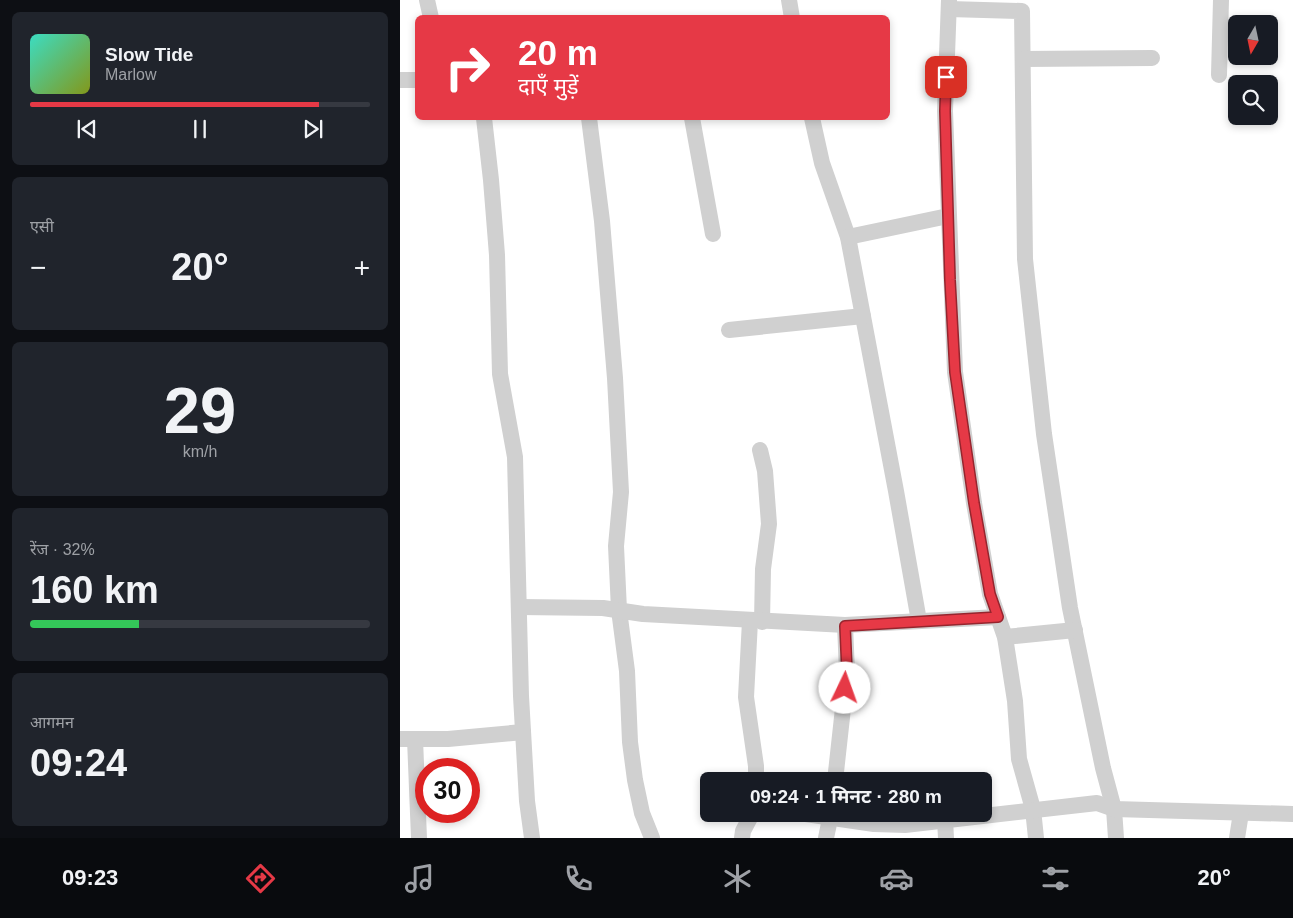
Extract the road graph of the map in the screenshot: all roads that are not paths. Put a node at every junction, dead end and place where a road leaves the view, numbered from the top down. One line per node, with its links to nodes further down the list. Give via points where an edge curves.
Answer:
1 (427, 0): 5 (street)
2 (789, 0): 6 (street)
3 (1221, 0): 9 (street)
4 (949, 5): 8 (street, via 1022,11); 16 (street, via 945,111)
5 (430, 15)
6 (792, 15)
7 (1152, 58): 8 (street)
8 (1023, 59): 28 (street, via 1024,259 1045,444)
9 (1219, 75)
10 (400, 80): 11 (street)
11 (415, 80)
12 (484, 120): 22 (street, via 496,255 500,374 515,457)
13 (589, 120): 23 (street, via 602,221 616,387 621,492 616,546)
14 (692, 120): 17 (street)
15 (812, 120): 18 (street, via 822,163)
16 (948, 216): 18 (street); 24 (street, via 955,372 989,585)
17 (713, 234)
18 (848, 237): 19 (street)
19 (863, 316): 20 (street); 26 (street)
20 (729, 330)
21 (760, 450): 25 (street, via 769,524)
22 (519, 607): 23 (street); 30 (street)
23 (619, 610): 25 (street); 46 (street, via 635,780 642,813)
24 (998, 617): 26 (street); 29 (street)
25 (756, 621): 27 (street); 32 (street, via 746,697)
26 (919, 621): 27 (street)
27 (845, 626): 33 (street, via 847,672)
28 (1074, 630): 29 (street); 34 (street)
29 (1005, 637): 35 (street, via 1015,701 1019,759)
30 (524, 732): 31 (street); 45 (street)
31 (408, 739): 44 (street)
32 (756, 772)
33 (835, 772)
34 (1114, 809): 35 (street, via 1096,803); 36 (street); 51 (street)
35 (1034, 810): 38 (street); 50 (street)
36 (1241, 813): 37 (street); 52 (street)
37 (1293, 814)
38 (992, 816)
39 (748, 822): 47 (street)
40 (830, 822): 48 (street)
41 (863, 822): 42 (street, via 905,825)
42 (929, 822)
43 (945, 822): 49 (street)
44 (419, 838)
45 (532, 838)
46 (652, 838)
47 (742, 838)
48 (826, 838)
49 (946, 838)
50 (1036, 838)
51 (1116, 838)
52 (1237, 838)

